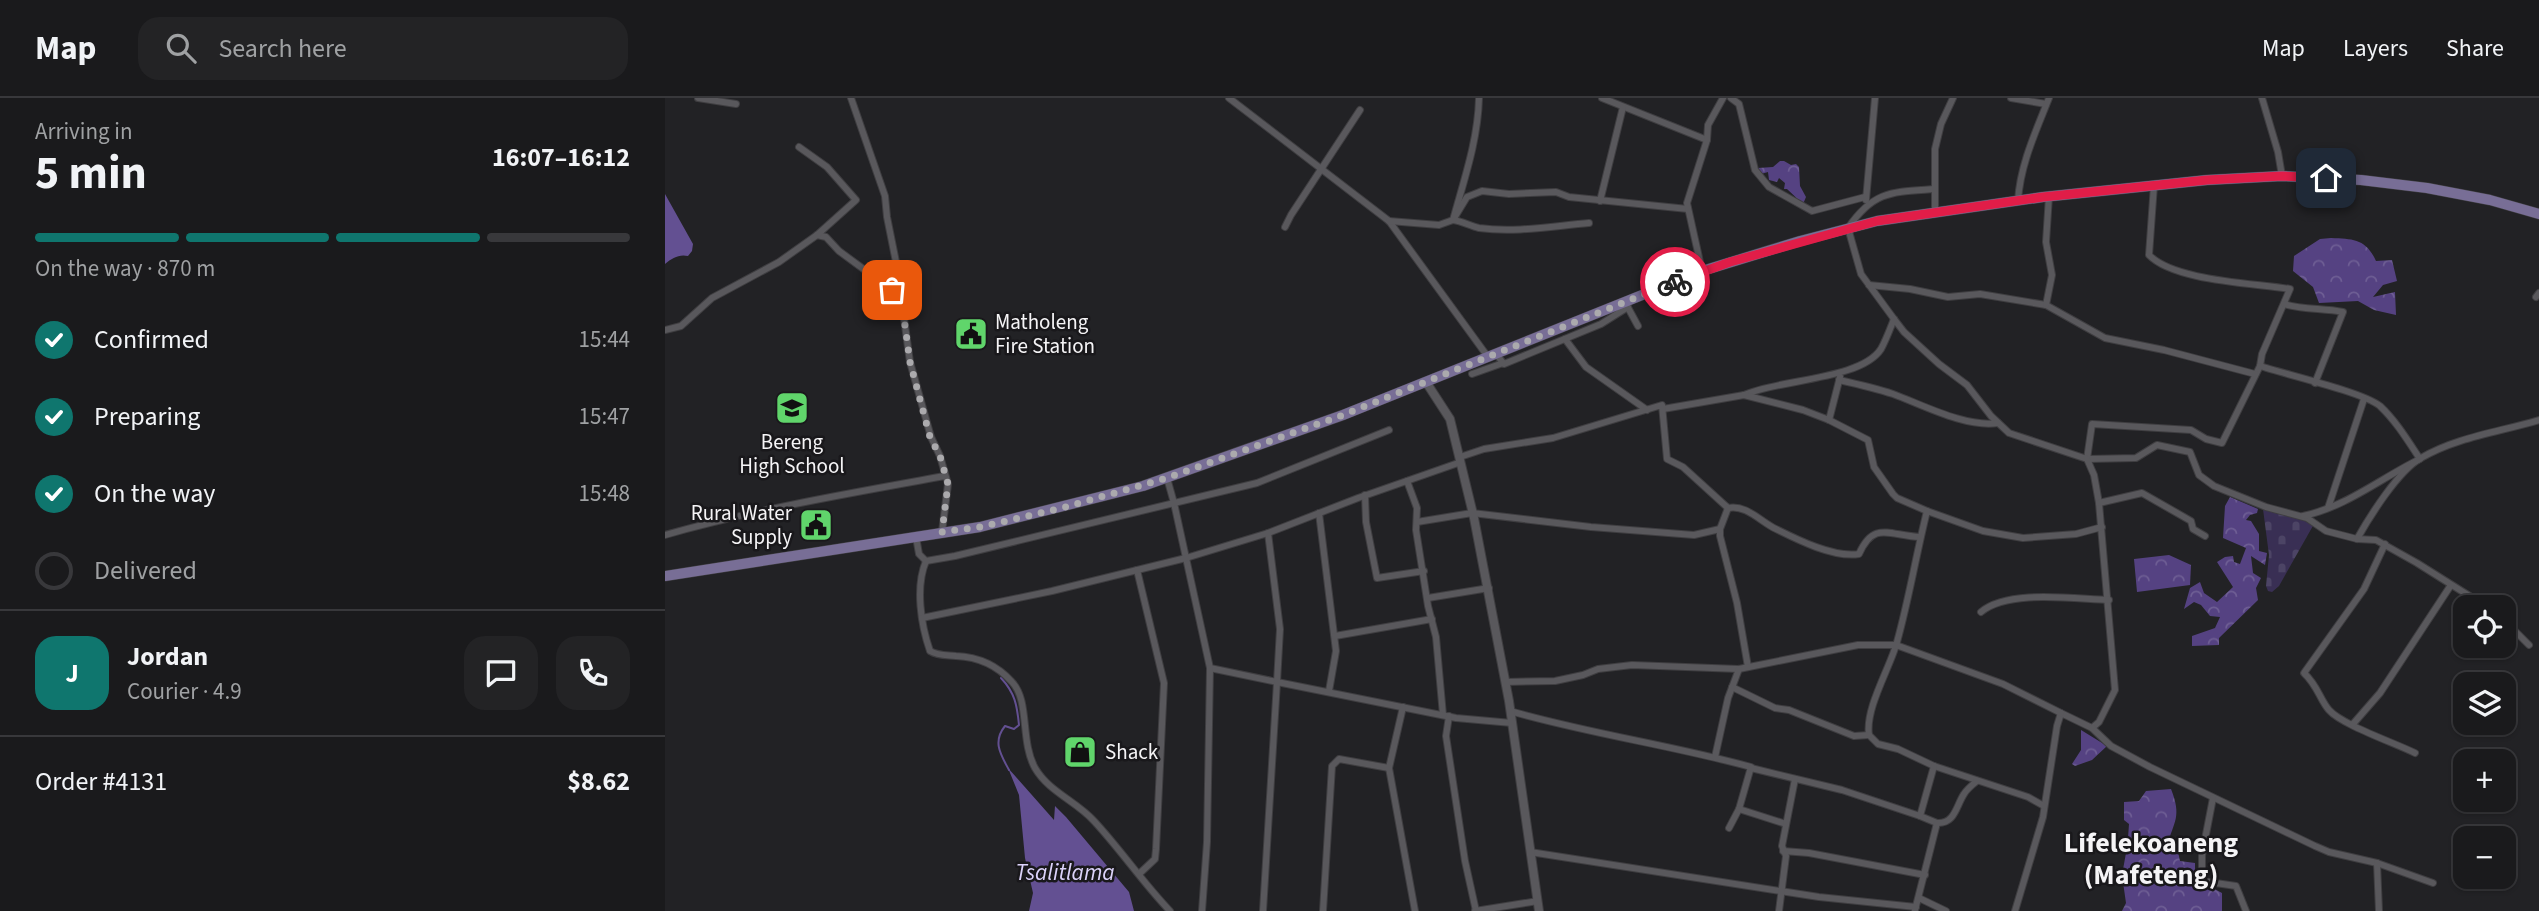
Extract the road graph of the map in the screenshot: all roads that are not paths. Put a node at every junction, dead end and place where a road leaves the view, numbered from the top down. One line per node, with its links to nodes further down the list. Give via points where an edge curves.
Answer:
1 (698, 98): 13 (street)
2 (851, 98): 41 (street, via 885,196)
3 (1229, 98): 18 (street)
4 (1479, 98): 30 (street, via 1471,155)
5 (1602, 98): 14 (street)
6 (1723, 98): 16 (street, via 1708,125)
7 (1731, 98): 23 (street, via 1738,104 1755,170 1769,187 1812,211)
8 (1875, 98): 23 (street)
9 (1953, 98): 21 (street, via 1935,149)
10 (2011, 98): 12 (street)
11 (2262, 98): 19 (street)
12 (2048, 101): 25 (street, via 2032,141)
13 (736, 104)
14 (1623, 107): 16 (street); 24 (street)
15 (1360, 110): 18 (street)
16 (1707, 140): 27 (street)
17 (799, 146): 35 (street, via 827,167 856,200)
18 (1321, 170): 31 (street); 33 (street)
19 (2282, 176): 20 (main road); 29 (main road, via 2427,187)
20 (2154, 186): 22 (main road); 38 (street, via 2148,255 2158,264 2197,276 2290,289)
21 (1935, 190): 26 (street, via 1889,192); 28 (street)
22 (2049, 196): 25 (main road); 40 (street, via 2046,242 2052,275)
23 (1865, 197): 26 (street)
24 (1600, 201): 27 (street); 30 (street, via 1556,192 1482,191 1467,197)
25 (2018, 201): 28 (main road)
26 (1868, 205): 34 (street)
27 (1688, 209): 36 (street)
28 (1935, 212): 34 (main road)
29 (2539, 214)
30 (1453, 220): 31 (street, via 1439,225); 32 (street, via 1476,228 1519,229)
31 (1389, 221): 46 (street)
32 (1589, 223)
33 (1285, 227)
34 (1848, 228): 36 (main road); 37 (street, via 1861,274)
35 (817, 235): 41 (street, via 826,237 892,290); 44 (street, via 779,262 712,298 681,326)
36 (1702, 271): 39 (main road)
37 (1869, 285): 40 (street, via 1948,297 1980,294); 42 (street)
38 (2284, 304): 47 (street); 52 (street, via 2343,312)
39 (1627, 305): 43 (street); 45 (street, via 1601,324); 46 (main road)
40 (2046, 305): 49 (street, via 2105,338)
41 (903, 311): 64 (street, via 910,362)
42 (1894, 319): 50 (street, via 1880,350); 59 (street, via 1967,385)
43 (1638, 326)
44 (665, 330)
45 (1565, 339): 46 (street, via 1504,364); 56 (street, via 1585,367)
46 (1496, 358): 48 (street); 51 (main road)
47 (2260, 366): 49 (street); 52 (street)
48 (1472, 374)
49 (2255, 374): 61 (street, via 2222,443 2191,430 2092,424)
50 (1840, 377): 53 (street, via 1801,379); 57 (street); 59 (street, via 1969,421)
51 (1426, 382): 63 (street, via 1450,419); 65 (main road)
52 (2315, 383): 54 (street)
53 (1744, 395): 55 (street); 57 (street)
54 (2364, 399): 62 (street, via 2378,404); 71 (street)
55 (1663, 409): 56 (street, via 1662,405); 70 (street, via 1667,459 1683,467)
56 (1647, 410): 63 (street, via 1553,438 1484,449)
57 (1829, 420): 72 (street, via 1868,440 1874,467 1893,494)
58 (2539, 420): 62 (street, via 2476,435)
59 (1998, 422): 61 (street, via 2009,433)
60 (1389, 430): 68 (street, via 1257,483)
61 (2087, 459): 69 (street); 75 (street, via 2136,458 2157,446 2190,452 2205,481)
62 (2420, 459): 71 (street); 85 (street, via 2404,473)
63 (1460, 460): 66 (street); 74 (street)
64 (945, 476): 79 (street); 81 (street, via 727,518)
65 (1167, 478): 68 (street); 79 (main road, via 1062,508)
66 (1407, 481): 67 (street); 76 (street, via 1417,508)
67 (1365, 495): 73 (street); 90 (street, via 1377,578)
68 (1174, 503): 87 (street); 88 (street)
69 (2099, 503): 77 (street); 82 (street, via 2142,493 2177,511)
70 (1728, 508): 78 (street); 84 (street, via 1753,514 1793,537 1850,555 1859,554 1868,536 1877,532)
71 (2328, 508): 75 (street)
72 (1927, 511): 77 (street, via 1983,531 2023,538); 84 (street)
73 (1319, 513): 80 (street); 101 (street)
74 (1472, 513): 76 (street); 78 (street, via 1694,534); 93 (street)
75 (2302, 516): 85 (street, via 2326,531)
76 (1416, 522): 90 (street)
77 (2102, 527): 96 (street)
78 (1720, 529): 104 (street)
79 (942, 532): 83 (main road)
80 (1268, 533): 87 (street); 107 (street, via 1280,629)
81 (665, 535)
82 (2205, 536)
83 (916, 537): 88 (street, via 919,554); 91 (main road)
84 (1920, 537): 102 (street)
85 (2357, 539): 86 (street)
86 (2385, 544): 92 (street); 116 (street, via 2364,589 2304,673 2329,711)
87 (1186, 558): 89 (street); 105 (street)
88 (926, 561): 98 (street, via 920,575)
89 (1137, 570): 98 (street); 136 (street, via 1164,682 1155,859)
90 (1424, 571): 95 (street)
91 (665, 576)
92 (2451, 585): 94 (street); 116 (street, via 2380,692)
93 (1489, 588): 95 (street); 108 (street)
94 (2467, 595)
95 (1428, 598): 99 (street)
96 (2109, 600): 97 (street, via 2006,599); 117 (street, via 2115,690)
97 (1981, 612)
98 (922, 618): 136 (street, via 933,653 985,661 1014,683 1022,698 1027,749 1035,768 1046,783 1092,818)
99 (1432, 619): 101 (street); 114 (street)
100 (2516, 632): 103 (street)
101 (1335, 636): 110 (street)
102 (1896, 645): 104 (street, via 1858,645); 113 (street, via 2003,684); 118 (street)
103 (2529, 645)
104 (1748, 667): 106 (street)
105 (1210, 668): 107 (street); 144 (street)
106 (1739, 669): 108 (street, via 1632,665 1555,681); 109 (street)
107 (1277, 682): 110 (street); 145 (street)
108 (1505, 682): 112 (street)
109 (1732, 687): 118 (street, via 1854,736); 120 (street)
110 (1329, 691): 111 (street)
111 (1403, 707): 114 (street); 122 (street)
112 (1510, 711): 115 (street); 120 (street)
113 (2061, 713): 117 (street); 127 (street)
114 (1446, 716): 115 (street); 148 (street)
115 (1512, 723): 134 (street)
116 (2353, 724): 119 (street)
117 (2092, 728): 126 (street, via 2111,746)
118 (1869, 735): 121 (street, via 1876,743)
119 (2415, 753)
120 (1715, 757): 123 (street)
121 (1934, 766): 125 (street); 129 (street)
122 (1389, 768): 146 (street, via 1339,759 1332,766); 147 (street)
123 (1751, 768): 124 (street); 128 (street)
124 (1795, 779): 129 (street); 131 (street)
125 (1977, 781): 127 (street); 130 (street, via 1965,791 1953,817)
126 (2214, 798): 135 (street, via 2329,852); 153 (street, via 2202,855 2202,881 2236,886)
127 (2044, 806): 152 (street)
128 (1739, 809): 131 (street); 132 (street)
129 (1920, 816): 130 (street)
130 (1937, 823): 137 (street)
131 (1786, 824): 133 (street)
132 (1730, 828)
133 (1783, 851): 137 (street); 139 (street)
134 (1530, 852): 139 (street); 141 (street)
135 (2377, 863): 138 (street); 154 (street)
136 (1139, 874): 143 (street)
137 (1925, 875): 140 (street)
138 (2433, 883)
139 (1782, 892): 142 (street); 150 (street)
140 (1919, 898): 142 (street); 151 (street)
141 (1538, 901): 148 (street); 149 (street)
142 (1916, 909)
143 (1170, 911)
144 (1202, 911)
145 (1263, 911)
146 (1324, 911)
147 (1415, 911)
148 (1475, 911)
149 (1539, 911)
150 (1779, 911)
151 (1946, 911)
152 (2015, 911)
153 (2246, 911)
154 (2379, 911)

